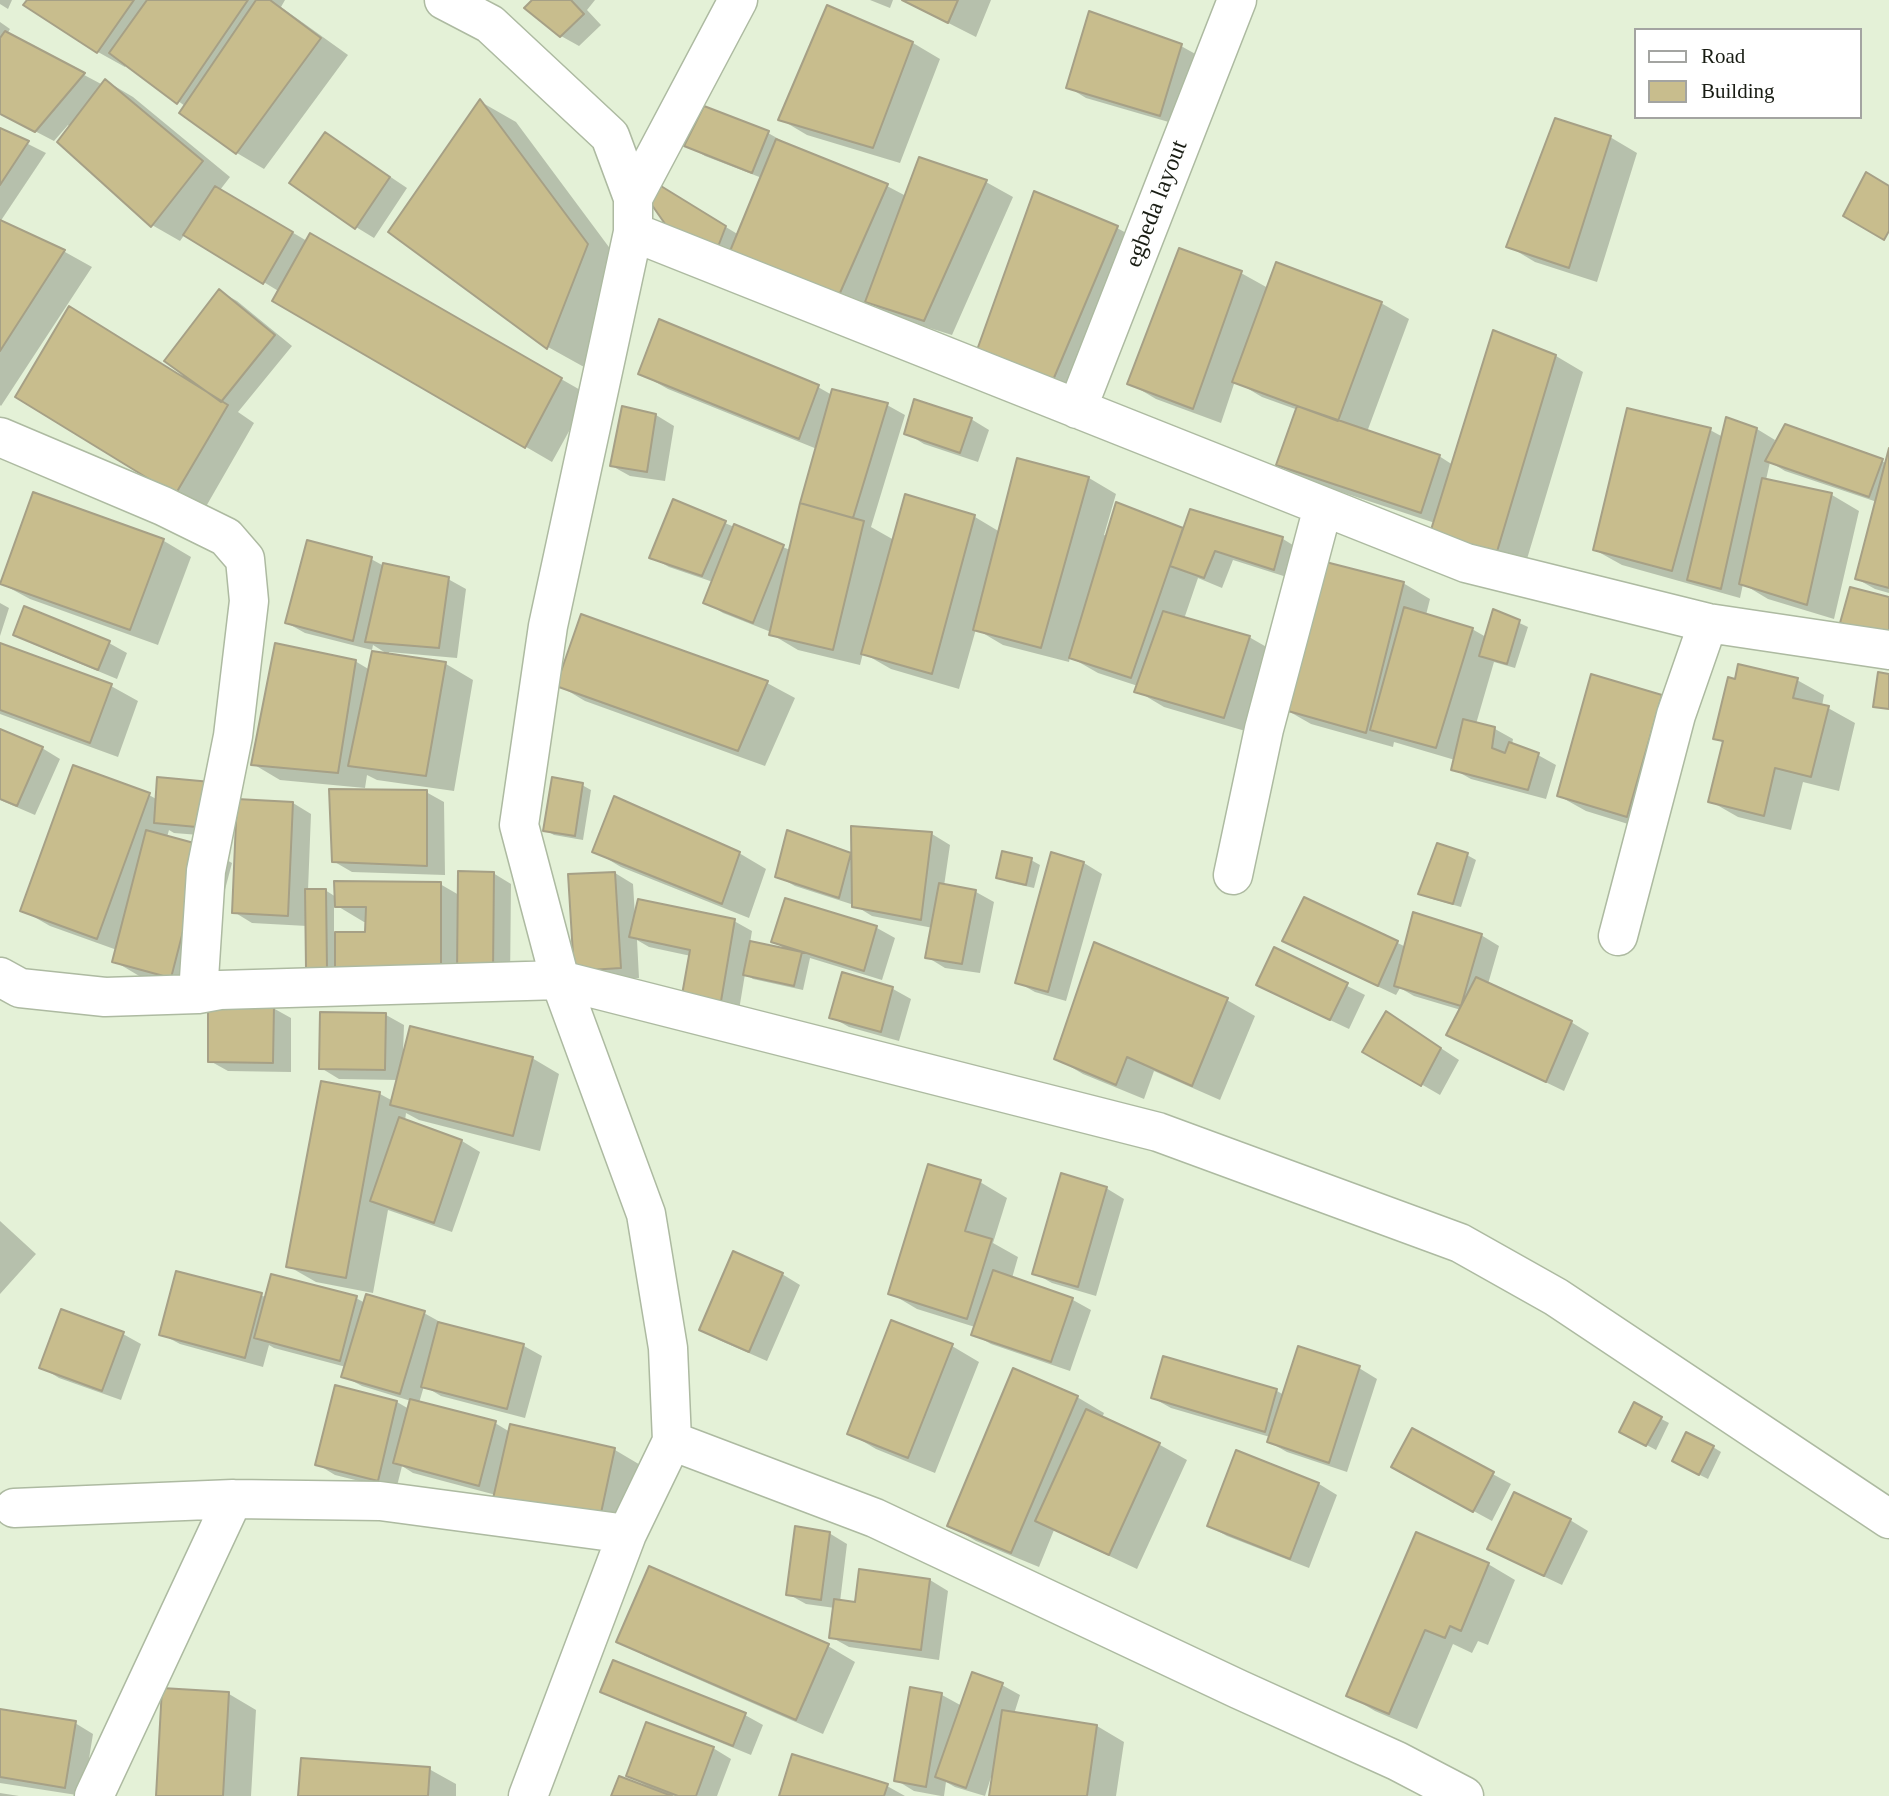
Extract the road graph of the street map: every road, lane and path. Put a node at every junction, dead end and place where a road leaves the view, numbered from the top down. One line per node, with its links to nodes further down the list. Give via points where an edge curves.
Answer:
1 (444, 0): 4 (street, via 491,24 610,136)
2 (738, 0): 4 (street)
3 (1237, 0): 5 (street, egbeda layout)
4 (633, 215): 5 (street); 13 (street, via 548,626 519,825)
5 (1077, 409): 7 (street)
6 (0, 437): 14 (street, via 226,537 245,559 249,601 233,736 206,871)
7 (1323, 507): 8 (street, via 1466,563); 10 (street, via 1264,729)
8 (1707, 623): 9 (street); 11 (street, via 1676,715)
9 (1889, 650)
10 (1233, 875)
11 (1618, 936)
12 (0, 977): 14 (street, via 20,988 105,997)
13 (559, 980): 14 (street); 15 (street, via 646,1214 668,1349); 18 (street, via 1158,1132 1460,1243 1556,1297)
14 (198, 994)
15 (672, 1441): 19 (street); 22 (street, via 875,1518)
16 (233, 1499): 17 (street); 19 (street, via 380,1501); 20 (street)
17 (14, 1508)
18 (1889, 1519)
19 (627, 1534): 21 (street)
20 (94, 1796)
21 (528, 1796)
22 (1464, 1796)

